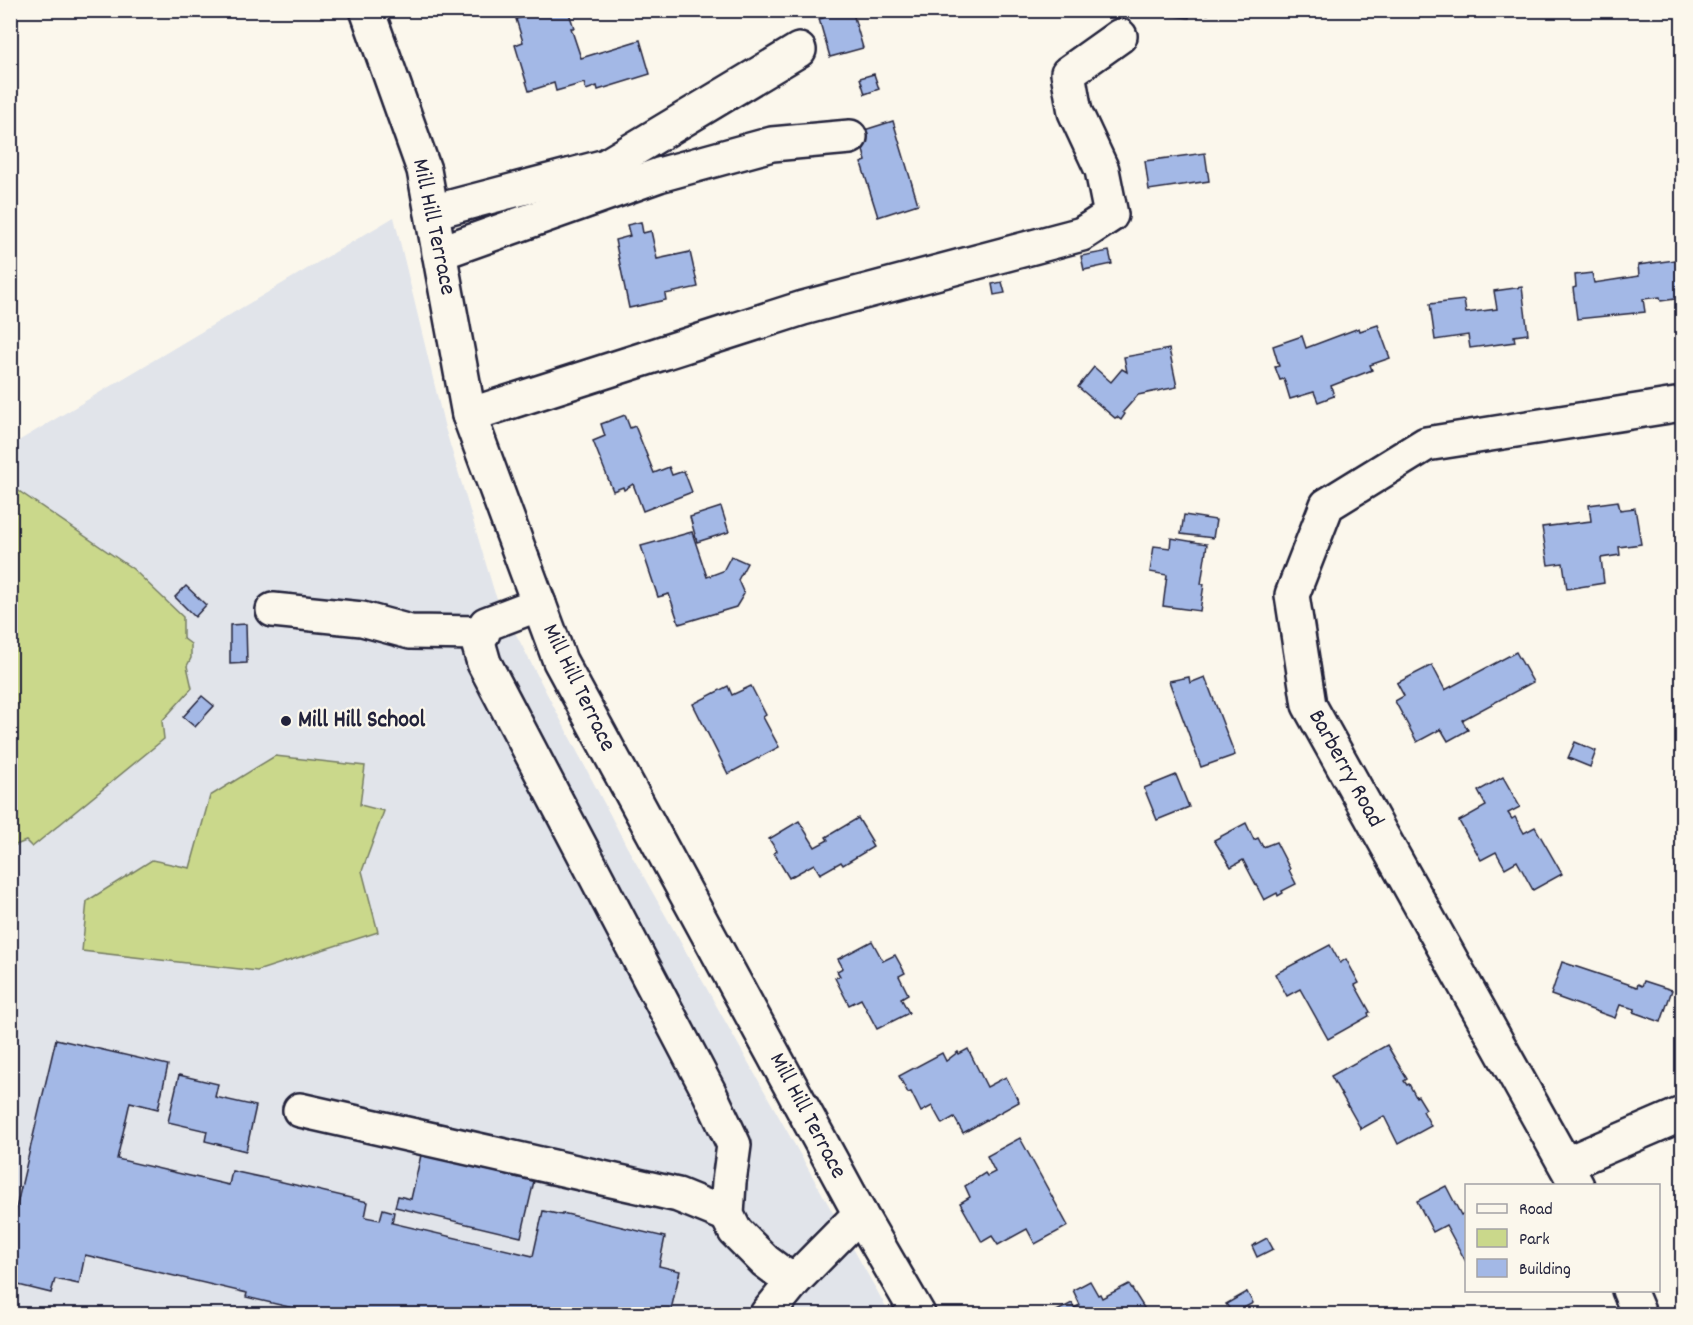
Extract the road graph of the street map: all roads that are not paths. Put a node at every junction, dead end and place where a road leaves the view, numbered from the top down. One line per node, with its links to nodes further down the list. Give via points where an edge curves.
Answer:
1 (367, 10): 5 (street, Mill Hill Terrace, via 424,170)
2 (1120, 36): 8 (street, via 1068,74 1075,112 1101,170 1111,215 1082,234 803,308)
3 (799, 50): 5 (street, via 606,166)
4 (850, 137): 6 (street, via 772,144 659,176)
5 (432, 212): 6 (street, Mill Hill Terrace)
6 (439, 253): 8 (street, Mill Hill Terrace)
7 (1683, 404): 14 (street, Barberry Road, via 1426,444 1327,504 1292,596 1309,705)
8 (469, 415): 9 (street, Mill Hill Terrace)
9 (539, 604): 11 (street, via 486,624); 15 (street, Mill Hill Terrace, via 560,661)
10 (273, 610): 11 (street, via 362,619 410,632)
11 (483, 633): 16 (street, via 478,642 484,663 734,1145)
12 (300, 1110): 16 (street, via 678,1196)
13 (1683, 1114): 14 (street)
14 (1572, 1175)
15 (860, 1214): 17 (street); 20 (street, Mill Hill Terrace)
16 (727, 1215): 17 (street, via 735,1231)
17 (793, 1282): 19 (street)
18 (1630, 1292): 21 (street)
19 (767, 1314)
20 (918, 1314)
21 (1639, 1314)

